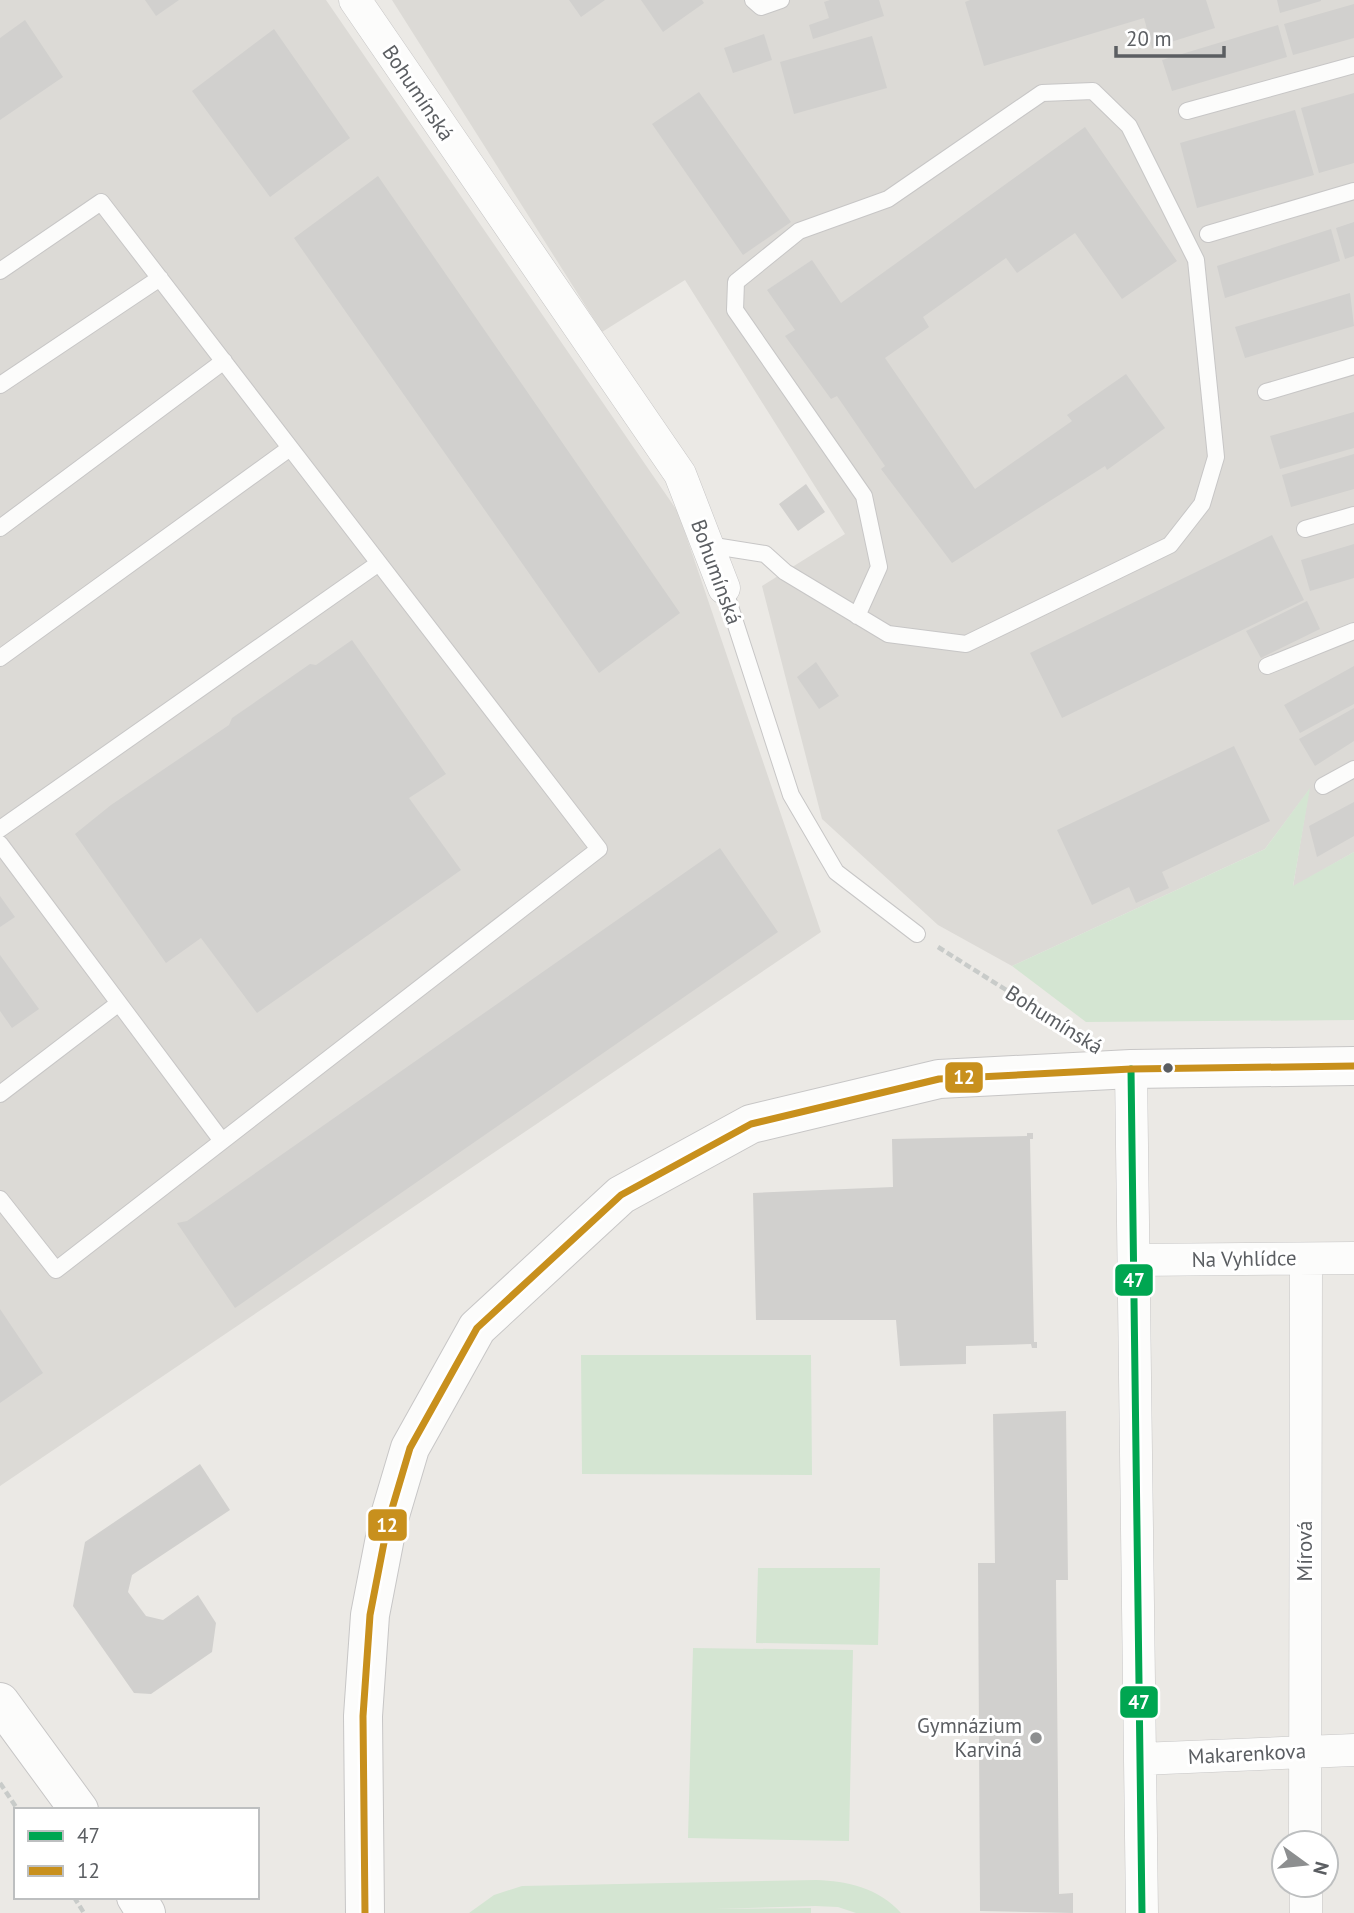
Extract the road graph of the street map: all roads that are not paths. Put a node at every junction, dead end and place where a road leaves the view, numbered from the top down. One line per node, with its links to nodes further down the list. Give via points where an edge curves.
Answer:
1 (355, 0): 18 (street, Bohumínská, via 680,474)
2 (753, 0): 3 (lane, via 761,6)
3 (781, 0)
4 (1354, 65): 5 (lane)
5 (1187, 111)
6 (1354, 191): 7 (lane)
7 (1208, 234)
8 (0, 271): 9 (lane, via 101,202)
9 (160, 278): 10 (lane); 12 (lane)
10 (224, 361): 14 (lane); 16 (lane)
11 (1354, 366): 13 (lane)
12 (0, 385)
13 (1266, 392)
14 (290, 448): 19 (lane); 23 (lane)
15 (1354, 515): 17 (lane)
16 (0, 528)
17 (1305, 529)
18 (708, 545): 20 (street, Bohumínská); 21 (lane, via 765,554 785,572)
19 (379, 563): 27 (lane); 34 (lane, via 599,849)
20 (724, 588): 29 (lane, Bohumínská, via 791,795 836,872)
21 (857, 616): 21 (lane, via 887,634 966,645 1170,545 1202,503 1216,457 1196,260 1129,126 1093,91 1042,93 888,199 799,232 736,282 735,310 864,496 879,567)
22 (1354, 631): 24 (lane)
23 (0, 658)
24 (1268, 666)
25 (1354, 769): 26 (lane)
26 (1323, 786)
27 (0, 829)
28 (0, 844): 30 (lane)
29 (917, 934)
30 (119, 1003): 33 (lane); 34 (lane)
31 (1354, 1066): 32 (street)
32 (1131, 1069): 38 (street); 45 (street, via 939,1079 751,1124 621,1195 477,1328 410,1448 388,1522 370,1615 363,1716)
33 (0, 1094)
34 (222, 1141): 35 (lane, via 56,1270)
35 (0, 1199)
36 (1354, 1258): 37 (street, Na Vyhlídce)
37 (1306, 1259): 38 (street, Na Vyhlídce); 40 (street, Mírová)
38 (1134, 1260): 42 (street)
39 (0, 1702): 43 (street)
40 (1305, 1750): 41 (street, Makarenkova); 42 (street, Makarenkova); 44 (street, Mírová)
41 (1354, 1750)
42 (1140, 1759): 46 (street)
43 (78, 1808)
44 (1306, 1829)
45 (365, 1913)
46 (1142, 1913)

